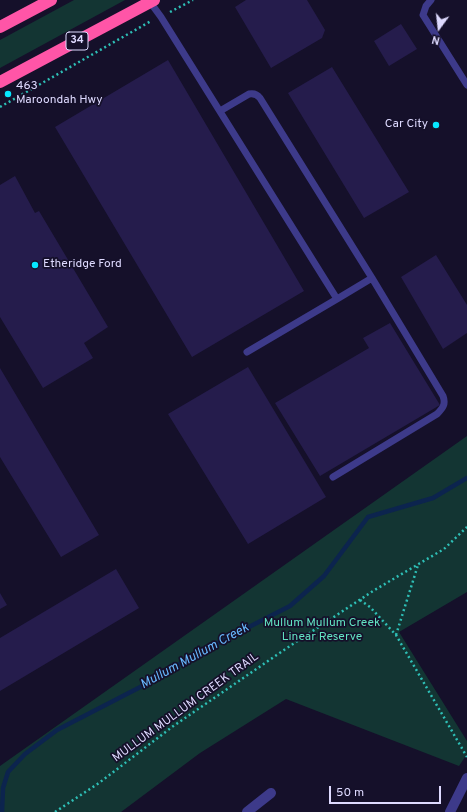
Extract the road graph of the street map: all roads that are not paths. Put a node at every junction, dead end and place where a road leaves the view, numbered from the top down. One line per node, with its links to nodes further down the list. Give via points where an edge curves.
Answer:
1 (51, 0): 4 (highway)
2 (431, 0): 6 (lane, via 423,15)
3 (152, 1): 5 (highway, 34); 7 (lane)
4 (0, 27)
5 (0, 82)
6 (467, 85)
7 (220, 111): 8 (lane, via 249,94 257,94); 9 (lane)
8 (372, 278): 9 (lane); 11 (lane, via 445,402 437,414)
9 (337, 299): 10 (lane)
10 (247, 352)
11 (333, 477)
12 (467, 778): 15 (street)
13 (271, 793): 14 (street)
14 (247, 812)
15 (450, 812)

